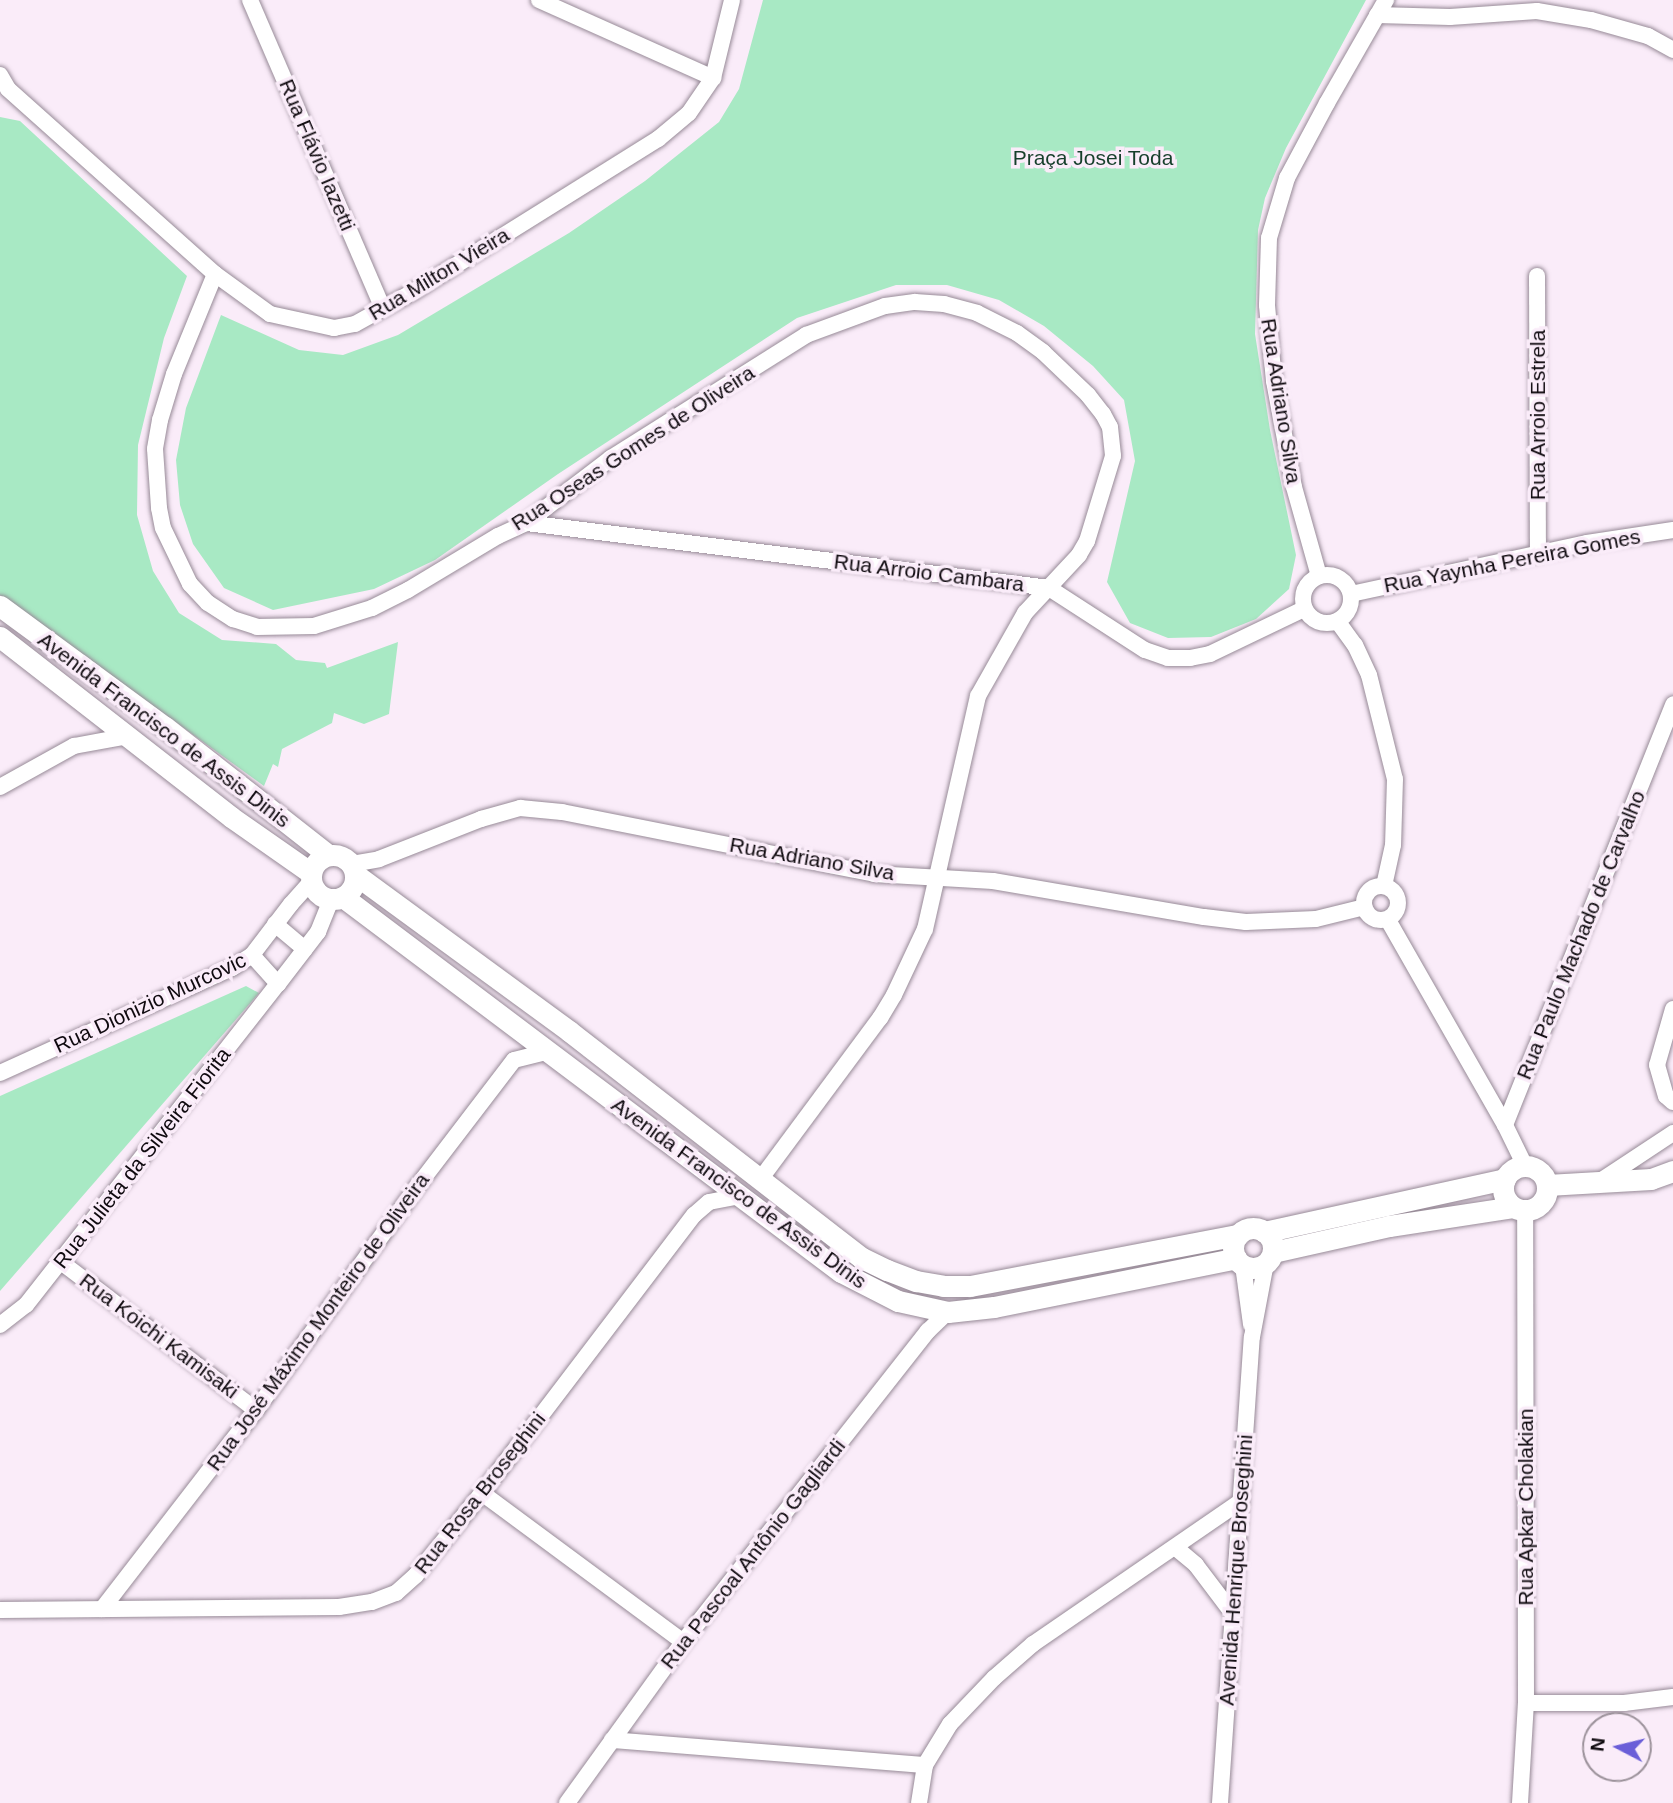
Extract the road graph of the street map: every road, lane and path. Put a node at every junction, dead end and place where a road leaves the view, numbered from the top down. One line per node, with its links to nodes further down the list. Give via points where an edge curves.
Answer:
1 (250, 0): 11 (street, Rua Flávio Iazetti)
2 (539, 0): 7 (street)
3 (732, 0): 7 (street, Rua Milton Vieira)
4 (1386, 0): 5 (street, Rua Adriano Silva)
5 (1377, 15): 6 (street, via 1450,18 1538,11 1591,19 1648,36); 15 (street, Rua Adriano Silva, via 1287,178 1269,238 1267,305 1274,381 1294,487)
6 (1673, 50)
7 (713, 78): 11 (street, Rua Milton Vieira, via 689,113 658,139)
8 (3, 84): 9 (street, Rua Milton Vieira)
9 (215, 274): 11 (street, Rua Milton Vieira, via 270,314 320,326 355,324); 12 (street, Rua Oseas Gomes de Oliveira, via 174,374 155,449 163,528 190,584 208,603 257,627 314,626 372,608)
10 (1537, 276): 14 (street, Rua Arroio Estrela)
11 (383, 309)
12 (526, 523): 16 (street, Rua Arroio Cambara); 16 (street, Rua Oseas Gomes de Oliveira, via 611,458 806,335 885,306 944,304 977,313 1043,352 1088,395 1110,428 1113,456 1087,541)
13 (1673, 530): 14 (street, Rua Yaynha Pereira Gomes)
14 (1538, 553): 17 (street, Rua Yaynha Pereira Gomes)
15 (1319, 576): 17 (street, via 1333,575 1345,582); 19 (street, via 1308,583)
16 (1049, 588): 19 (street, Rua Arroio Cambara, via 1144,650 1168,657 1210,654); 27 (street, Rua Oseas Gomes de Oliveira, via 1025,613 978,696)
17 (1351, 594): 20 (street, via 1349,611)
18 (0, 606): 25 (main road, Avenida Francisco de Assis Dinis)
19 (1304, 608): 20 (street, via 1312,619 1324,624)
20 (1338, 622): 29 (street, via 1369,676 1395,779 1393,845)
21 (0, 637): 23 (main road, Avenida Francisco de Assis Dinis)
22 (1673, 704): 41 (street, Rua Paulo Machado de Carvalho)
23 (129, 736): 24 (street, via 74,746); 28 (main road, Avenida Francisco de Assis Dinis)
24 (0, 788)
25 (328, 855): 26 (main road, via 341,856); 28 (main road, via 317,861)
26 (354, 869): 27 (street, Rua Adriano Silva, via 520,808 562,812 874,874); 30 (main road, via 353,888); 45 (main road, Avenida Francisco de Assis Dinis)
27 (936, 877): 31 (street, Rua Adriano Silva, via 993,881 1246,922 1316,919); 45 (street, Rua Oseas Gomes de Oliveira, via 925,929 894,995)
28 (311, 878): 30 (main road, via 322,897); 33 (street, Rua Dionizio Murcovic)
29 (1384, 886): 31 (street, via 1373,888); 32 (street, via 1394,891 1399,901)
30 (337, 898): 34 (street, Rua Julieta da Silveira Fiorita); 38 (main road, Avenida Francisco de Assis Dinis, via 368,914)
31 (1364, 907): 32 (street, via 1369,916)
32 (1388, 919): 41 (street)
33 (275, 924): 34 (street); 35 (street, Rua Dionizio Murcovic)
34 (305, 949): 36 (street, Rua Julieta da Silveira Fiorita)
35 (253, 955): 36 (street); 39 (street, Rua Dionizio Murcovic, via 197,985)
36 (278, 984): 54 (street, Rua Julieta da Silveira Fiorita)
37 (1673, 1009): 40 (street, via 1657,1065 1666,1096)
38 (545, 1052): 49 (main road, Avenida Francisco de Assis Dinis); 59 (street, Rua José Máximo Monteiro de Oliveira, via 513,1060)
39 (0, 1073)
40 (1673, 1102)
41 (1506, 1125): 43 (street)
42 (1673, 1133): 47 (street)
43 (1525, 1166): 46 (main road); 48 (main road, via 1537,1169)
44 (1673, 1171): 47 (main road, via 1651,1179)
45 (761, 1178): 52 (main road, Avenida Francisco de Assis Dinis, via 862,1258 916,1281 943,1286 970,1286)
46 (1505, 1179): 50 (main road, via 1506,1199); 51 (main road)
47 (1599, 1182): 48 (main road)
48 (1547, 1185): 50 (main road, via 1537,1206)
49 (740, 1196): 56 (main road, Avenida Francisco de Assis Dinis, via 870,1289 898,1301); 60 (street, Rua Rosa Broseghini, via 709,1202 694,1215)
50 (1519, 1208): 53 (main road, via 1389,1226); 68 (street, Rua Apkar Cholakian)
51 (1264, 1232): 52 (main road, via 1255,1228); 53 (main road, via 1273,1244)
52 (1238, 1235): 55 (main road, via 1233,1250)
53 (1269, 1257): 55 (main road, via 1255,1268); 58 (street, Avenida Henrique Broseghini)
54 (61, 1262): 57 (street, Rua Julieta da Silveira Fiorita, via 26,1306); 59 (street, Rua Koichi Kamisaki)
55 (1239, 1262): 56 (main road, Avenida Francisco de Assis Dinis); 58 (street, Avenida Henrique Broseghini)
56 (948, 1312): 66 (street, Rua Pascoal Antônio Gagliardi, via 895,1372)
57 (0, 1325)
58 (1252, 1337): 61 (street, Avenida Henrique Broseghini)
59 (256, 1410): 63 (street, Rua José Máximo Monteiro de Oliveira)
60 (482, 1493): 63 (street, Rua Rosa Broseghini, via 416,1575 396,1593 372,1602 288,1609); 66 (street)
61 (1241, 1501): 62 (street); 65 (street, Avenida Henrique Broseghini)
62 (1176, 1548): 65 (street, via 1196,1565); 70 (street, via 1023,1653 950,1724)
63 (102, 1609): 64 (street, Rua Rosa Broseghini)
64 (0, 1610)
65 (1233, 1614): 73 (street, Avenida Henrique Broseghini)
66 (683, 1642): 69 (street, Rua Pascoal Antônio Gagliardi)
67 (1673, 1697): 68 (street, via 1623,1703)
68 (1526, 1703): 74 (street, Rua Apkar Cholakian)
69 (612, 1740): 70 (street); 71 (street, Rua Pascoal Antônio Gagliardi)
70 (925, 1765): 72 (street)
71 (567, 1803)
72 (919, 1803)
73 (1220, 1803)
74 (1520, 1803)

